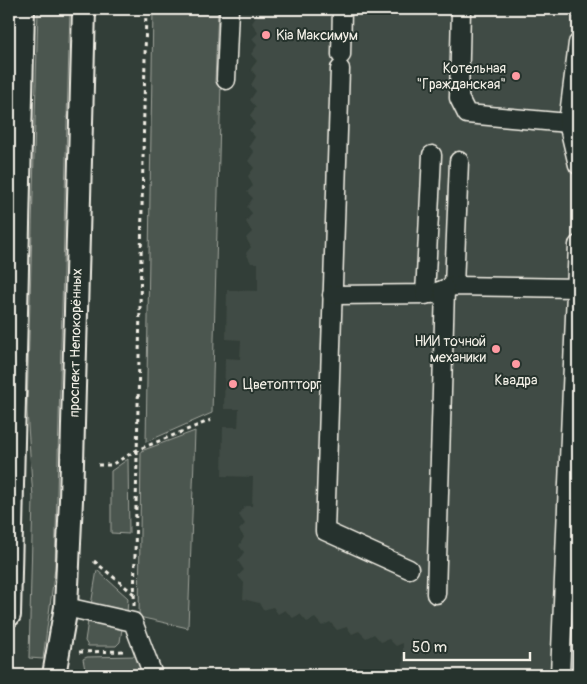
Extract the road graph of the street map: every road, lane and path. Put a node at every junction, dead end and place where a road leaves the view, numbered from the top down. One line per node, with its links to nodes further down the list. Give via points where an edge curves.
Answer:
1 (23, 9): 8 (main road)
2 (84, 9): 27 (main road, проспект Непокорённых)
3 (146, 9): 21 (path)
4 (228, 9): 9 (lane)
5 (342, 9): 17 (lane)
6 (461, 9): 10 (lane, via 458,98 467,114)
7 (578, 43): 10 (lane)
8 (15, 75): 28 (main road)
9 (226, 80)
10 (568, 122): 13 (lane)
11 (432, 155): 18 (lane)
12 (460, 162): 15 (lane)
13 (578, 165)
14 (578, 245): 16 (lane)
15 (450, 288): 16 (lane); 18 (lane); 26 (lane)
16 (577, 288): 19 (lane)
17 (332, 295): 18 (lane); 24 (lane, via 325,531)
18 (425, 295)
19 (577, 314): 33 (lane)
20 (211, 420): 21 (path)
21 (137, 450): 22 (path, via 111,465); 25 (path)
22 (98, 465)
23 (94, 561): 25 (path)
24 (409, 569)
25 (134, 594): 29 (path)
26 (436, 594)
27 (66, 608): 29 (lane); 31 (main road, проспект Непокорённых)
28 (9, 616)
29 (133, 622): 30 (path, via 126,652); 32 (lane)
30 (79, 652)
31 (54, 675)
32 (153, 675)
33 (560, 675)

